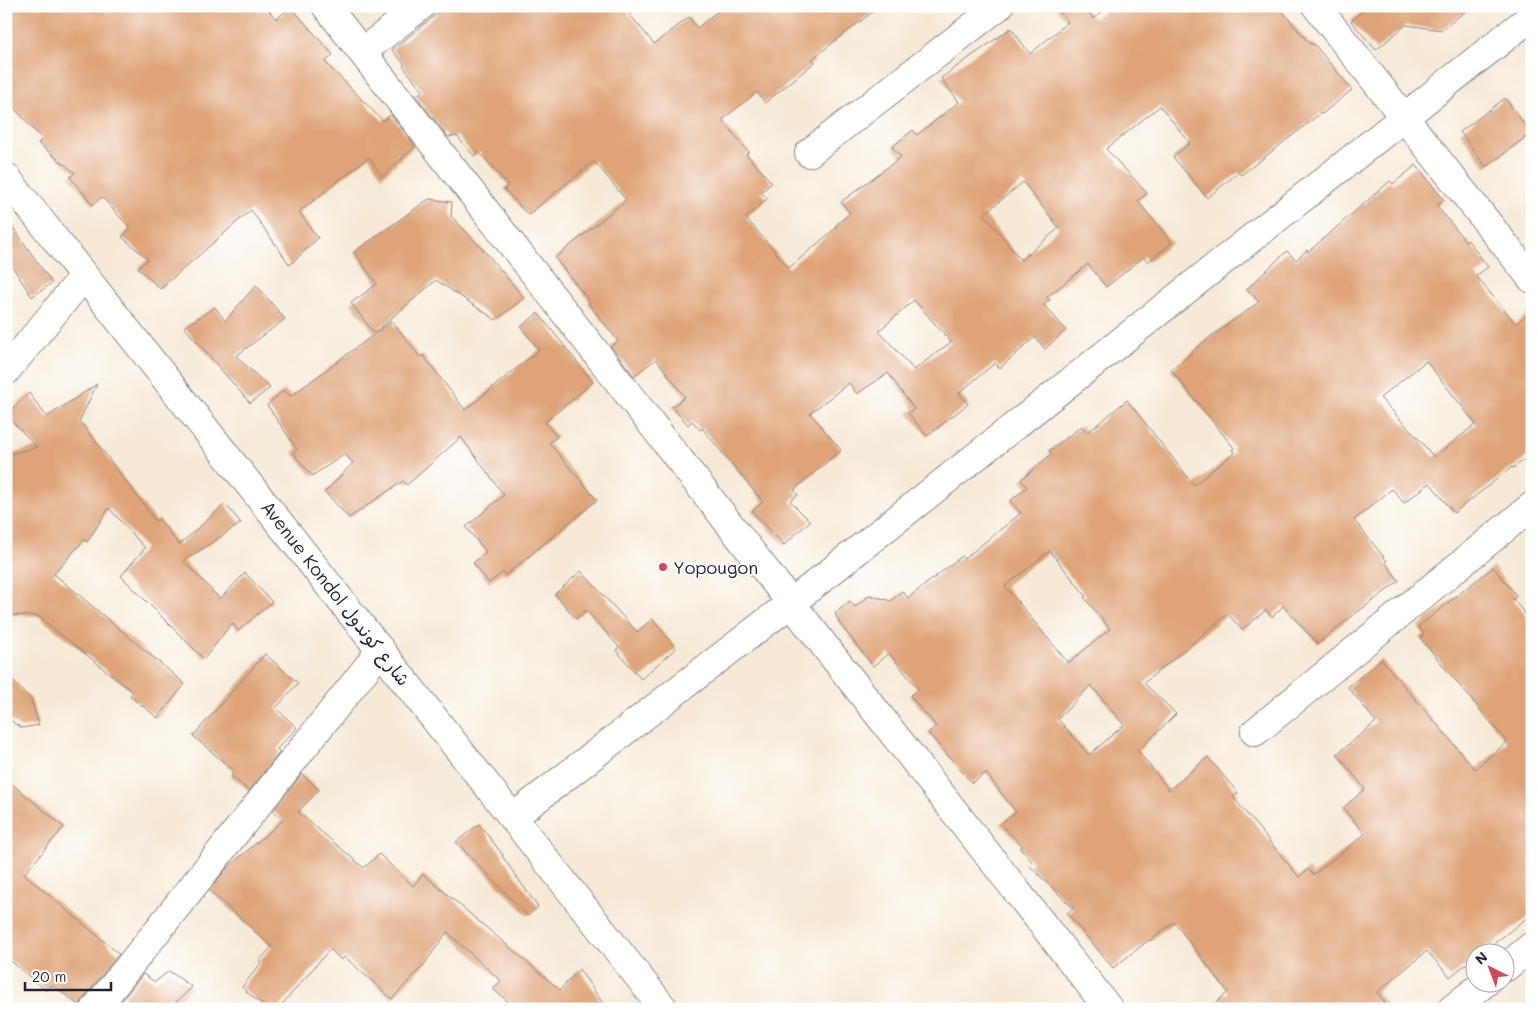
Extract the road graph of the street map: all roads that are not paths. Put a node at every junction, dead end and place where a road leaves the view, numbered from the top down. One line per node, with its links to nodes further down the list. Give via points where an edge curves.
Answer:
1 (326, 6): 6 (street)
2 (422, 6): 6 (street)
3 (999, 6): 8 (street)
4 (1316, 6): 7 (street)
5 (1532, 16): 7 (street)
6 (362, 52): 14 (street)
7 (1404, 116): 11 (street); 14 (street)
8 (809, 153)
9 (6, 177): 10 (street, Avenue Kondol شارع كوندول)
10 (84, 276): 12 (street); 15 (street, Avenue Kondol شارع كوندول)
11 (1532, 279)
12 (6, 372)
13 (1532, 506): 16 (street)
14 (791, 603): 17 (street); 23 (street)
15 (381, 650): 17 (street, Avenue Kondol شارع كوندول); 21 (street)
16 (1254, 732)
17 (512, 818): 22 (street, Avenue Kondol شارع كوندول)
18 (1532, 946): 19 (street)
19 (1516, 959)
20 (1473, 992): 24 (street)
21 (95, 1009)
22 (664, 1009)
23 (1110, 1009)
24 (1452, 1009)

